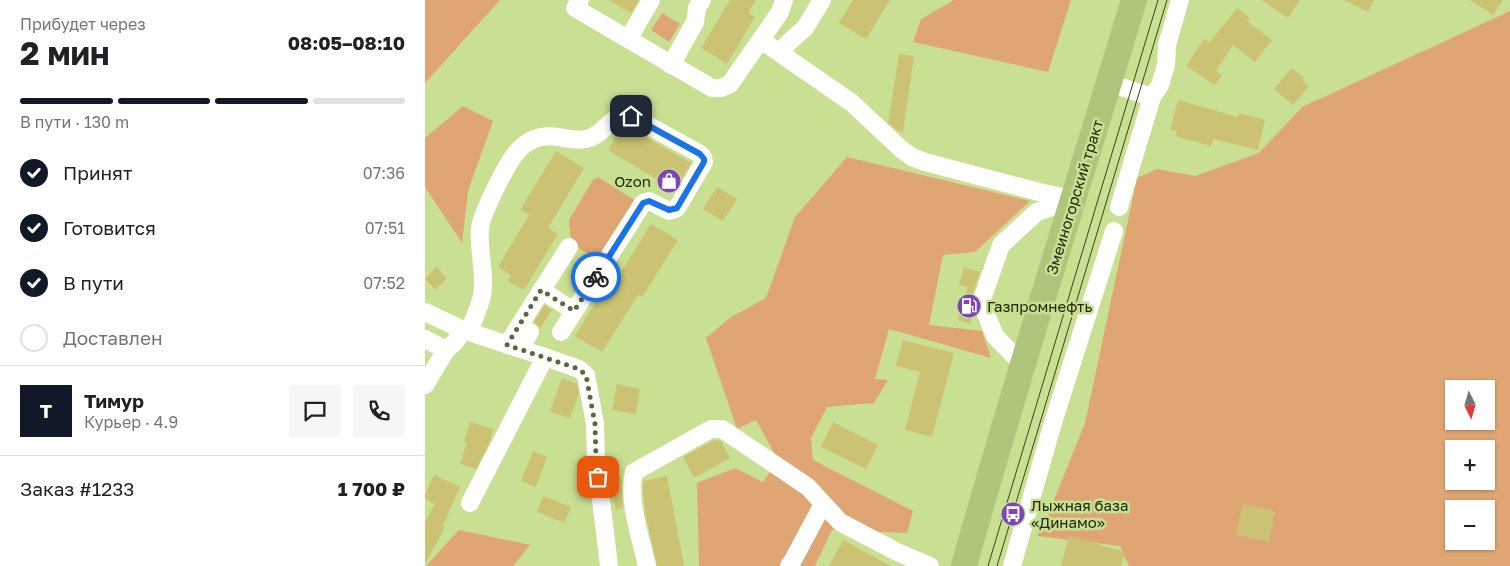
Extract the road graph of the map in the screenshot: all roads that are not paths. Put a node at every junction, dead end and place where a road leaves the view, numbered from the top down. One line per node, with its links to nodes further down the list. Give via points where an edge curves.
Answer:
1 (580, 0): 8 (street, via 575,8)
2 (651, 0): 8 (street)
3 (701, 0): 11 (street, via 695,22)
4 (784, 0): 9 (street, via 781,12)
5 (822, 0): 10 (street, via 805,28)
6 (1134, 0): 12 (highway, Змеиногорский тракт)
7 (1180, 0): 13 (street, via 1167,46 1166,65 1160,85)
8 (629, 38): 11 (street)
9 (761, 40): 10 (street); 11 (street, via 726,87 712,88)
10 (781, 52): 14 (street, via 852,103 911,157)
11 (671, 65)
12 (1109, 83): 13 (street); 14 (highway, Змеиногорский тракт)
13 (1152, 97): 15 (street)
14 (1074, 199): 28 (highway, Змеиногорский тракт); 28 (street, via 1037,212 1001,245 981,302 995,336)
15 (1119, 207)
16 (1114, 231): 37 (street, via 1052,426)
17 (569, 247): 18 (street)
18 (541, 290): 19 (street); 25 (street)
19 (574, 311): 21 (street, via 643,203 649,201 669,210 677,208 704,162 700,154 631,116 613,119 597,134 584,140 551,136 535,139 514,155 487,206 480,228 482,296); 23 (street)
20 (425, 312): 21 (street)
21 (466, 331): 25 (street); 26 (street)
22 (530, 332): 25 (street)
23 (561, 332)
24 (425, 339): 26 (street)
25 (513, 347): 27 (street)
26 (446, 350): 29 (street)
27 (545, 357): 30 (street); 32 (street, via 579,369 586,375 595,424)
28 (1022, 364): 36 (highway, Змеиногорский тракт)
29 (425, 385)
30 (470, 504)
31 (823, 504): 33 (street, via 808,487 722,428 711,430 634,472 631,496); 34 (street); 35 (street, via 840,522)
32 (609, 566)
33 (647, 566)
34 (789, 566)
35 (929, 566)
36 (964, 566)
37 (1012, 566)

